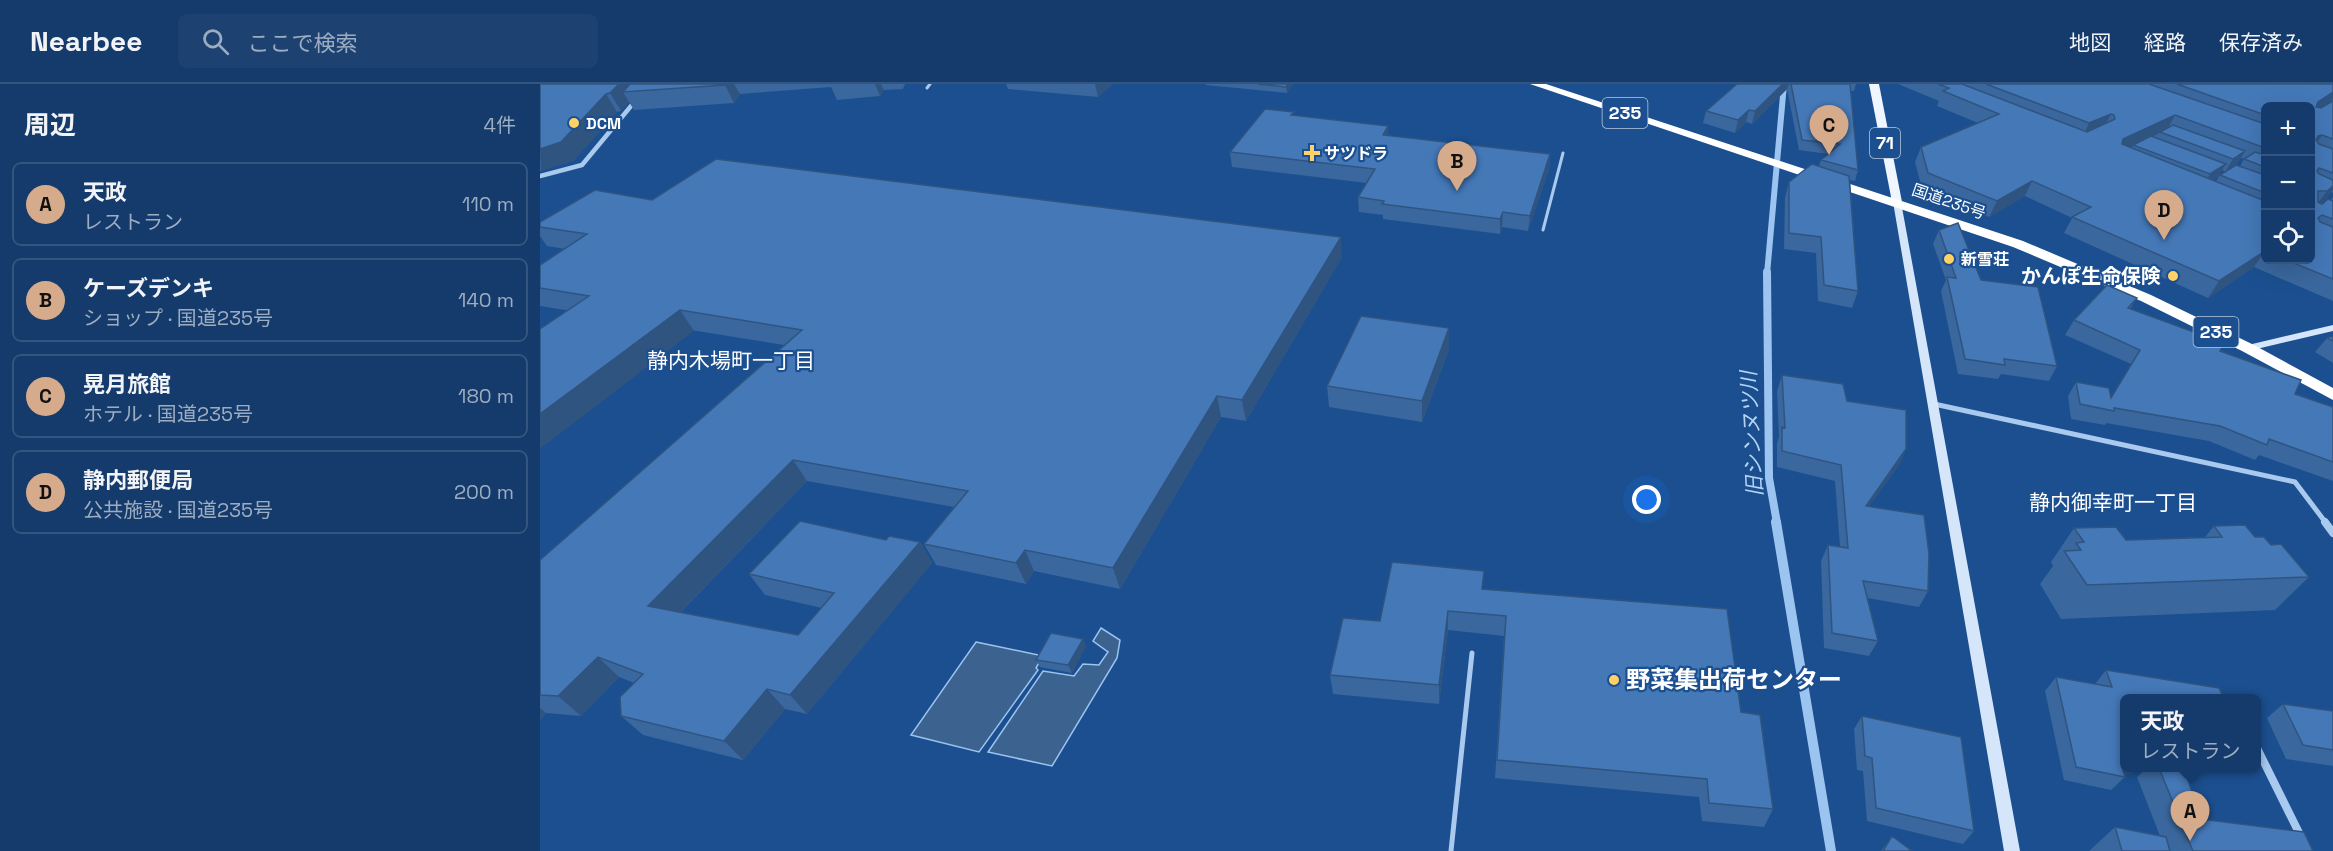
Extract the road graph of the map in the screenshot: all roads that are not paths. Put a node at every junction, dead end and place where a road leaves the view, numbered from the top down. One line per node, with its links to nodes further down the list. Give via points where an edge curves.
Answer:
1 (930, 84): 4 (lane)
2 (1535, 84): 8 (highway, 国道235号 / 235)
3 (1874, 84): 8 (main road, 71)
4 (927, 88)
5 (642, 93): 7 (street, via 582,165)
6 (1563, 153): 9 (lane)
7 (540, 176)
8 (1897, 202): 11 (highway, 国道235号 / 235, via 2096,275); 13 (street)
9 (1543, 230)
10 (2333, 328): 11 (street)
11 (2248, 348): 12 (highway, 国道235号 / 235)
12 (2333, 395)
13 (1934, 405): 14 (street, via 2295,482); 18 (street)
14 (2333, 533)
15 (1472, 653): 17 (lane)
16 (2261, 756): 19 (street)
17 (1451, 851)
18 (2012, 851)
19 (2308, 851)

